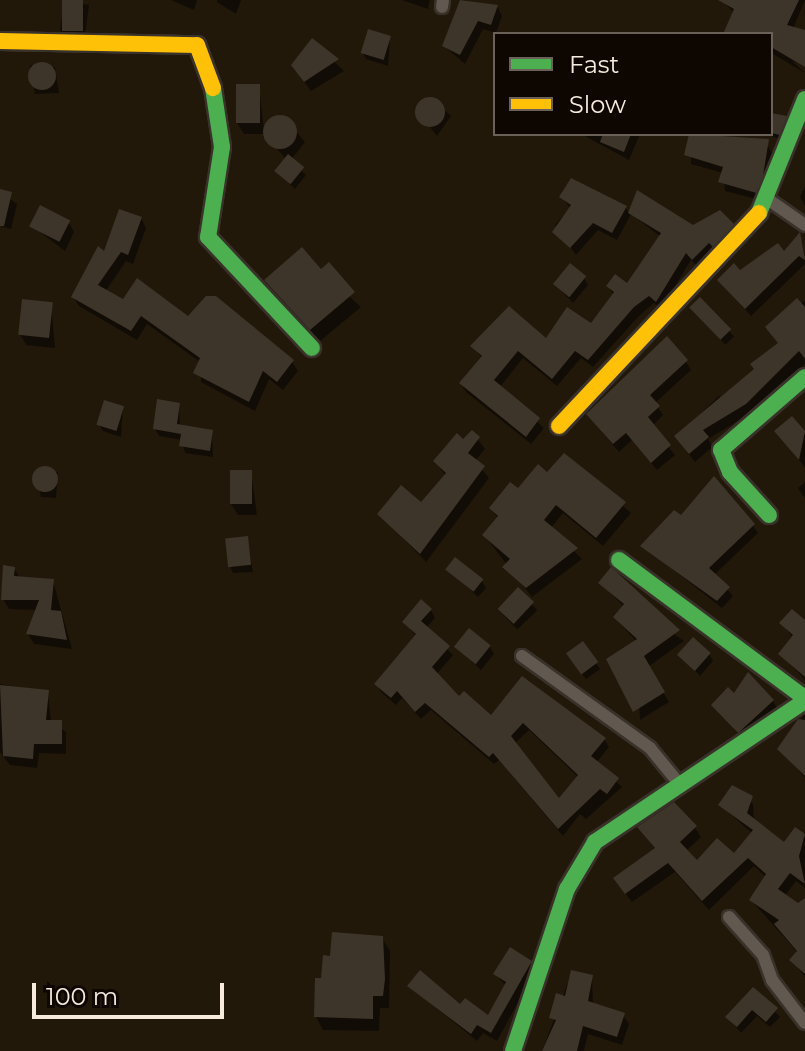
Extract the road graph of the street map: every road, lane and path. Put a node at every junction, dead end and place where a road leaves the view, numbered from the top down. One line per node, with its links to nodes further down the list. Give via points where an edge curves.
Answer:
1 (0, 41): 5 (street, via 197,45 210,69 222,147 208,237)
2 (805, 99): 3 (street)
3 (769, 200): 4 (street); 7 (street, via 735,246 655,332 600,377)
4 (805, 225)
5 (312, 348)
6 (805, 377): 8 (street, via 721,450 730,472)
7 (559, 426)
8 (769, 515)
9 (619, 560): 11 (street)
10 (522, 656): 12 (street, via 650,748)
11 (805, 699): 12 (street)
12 (677, 781): 15 (street, via 595,842 567,889)
13 (729, 917): 14 (street, via 763,955 772,980)
14 (805, 1023)
15 (513, 1051)

